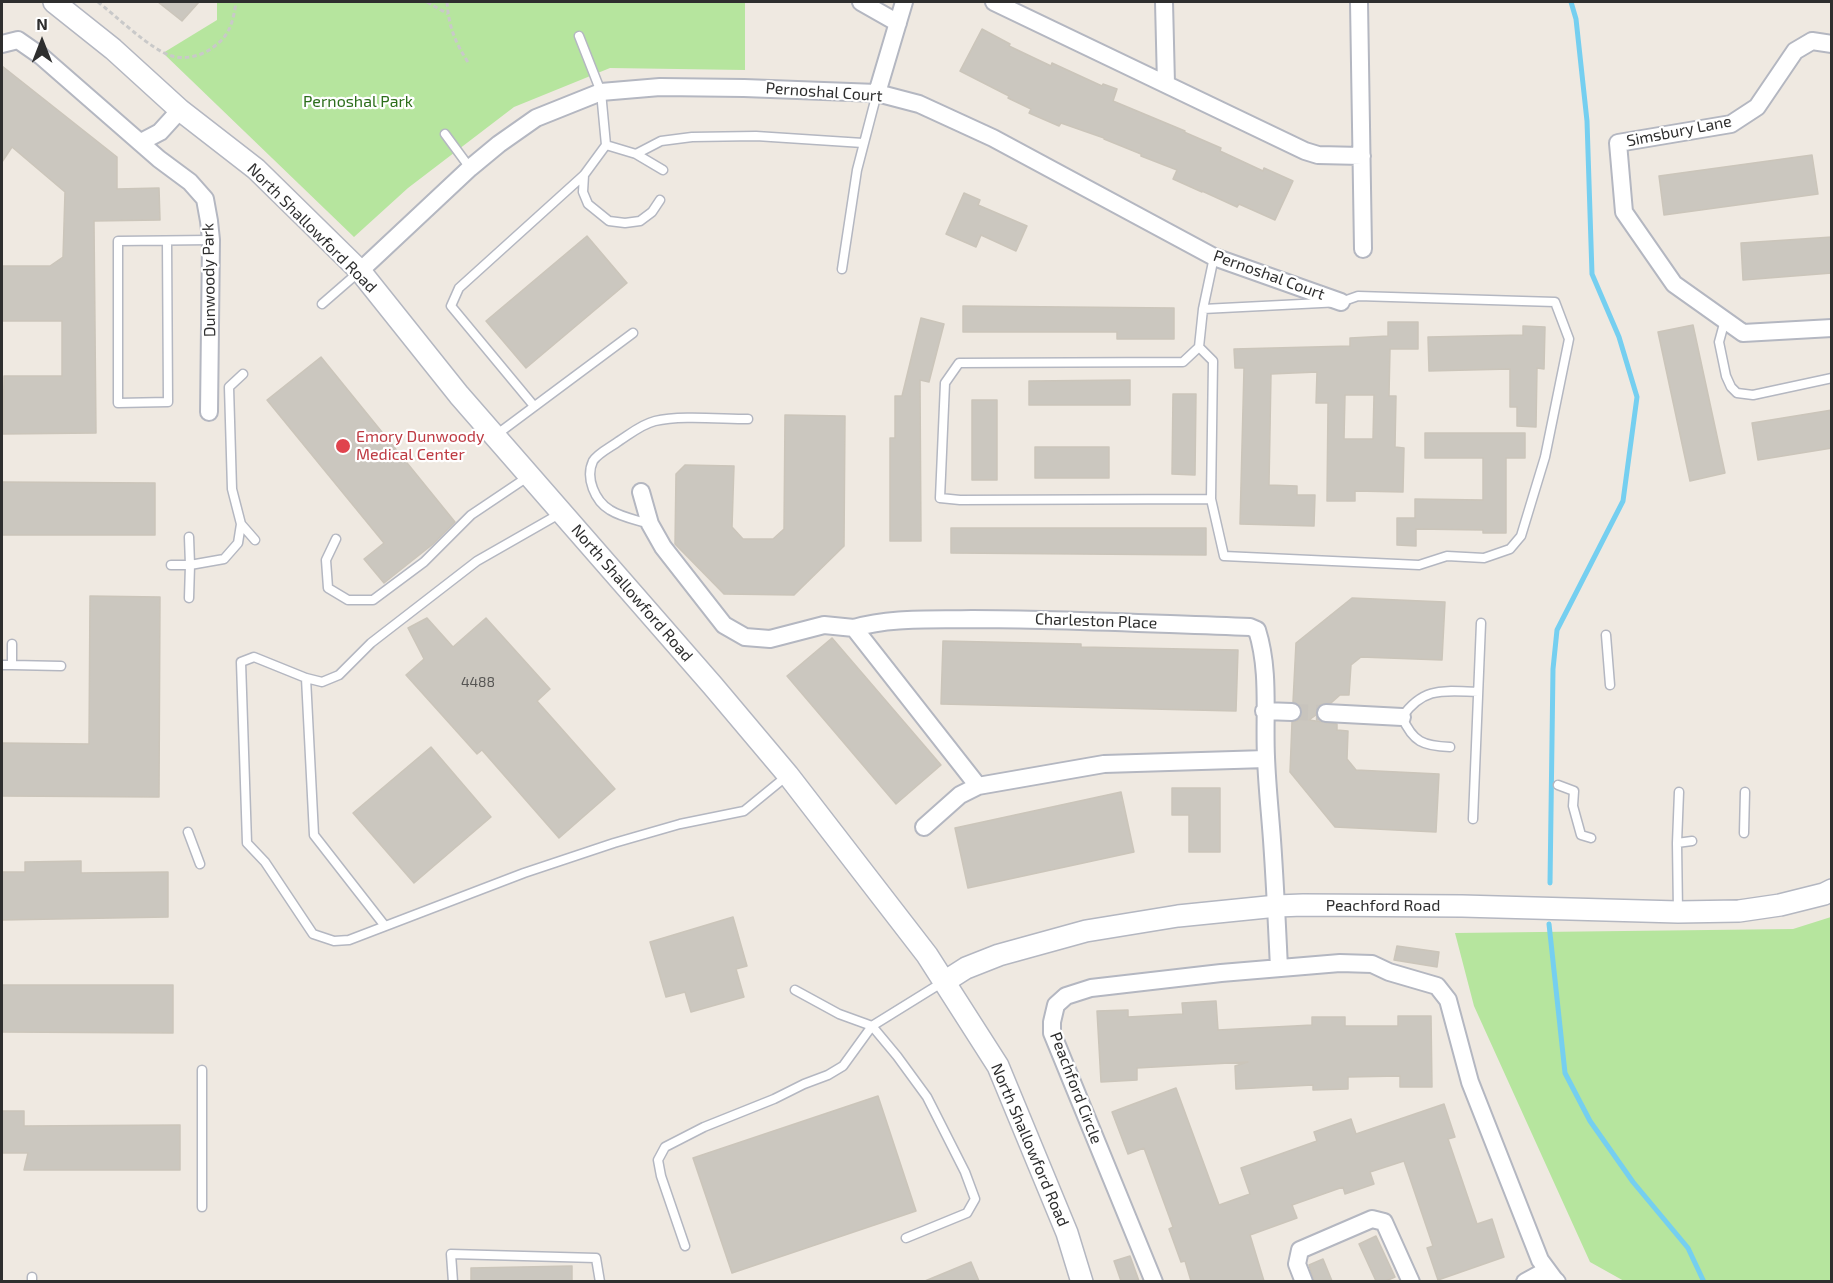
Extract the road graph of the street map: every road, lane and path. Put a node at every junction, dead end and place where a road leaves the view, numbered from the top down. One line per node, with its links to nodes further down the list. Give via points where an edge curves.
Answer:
1 (54, 2): 20 (street, North Shallowford Road)
2 (98, 2): 3 (path, via 153,46 171,56 187,57 221,43 233,23)
3 (236, 2)
4 (427, 2): 11 (path)
5 (447, 2): 11 (path)
6 (861, 2): 12 (street)
7 (904, 2): 12 (street)
8 (994, 2): 17 (street)
9 (1164, 2): 17 (street)
10 (1359, 2): 26 (street)
11 (448, 14): 16 (path, via 457,45)
12 (898, 23): 19 (street)
13 (579, 36): 18 (lane)
14 (2, 44): 22 (street, Dunwoody Park, via 18,40 41,56)
15 (1832, 44): 40 (street, Simsbury Lane, via 1812,41 1795,51 1757,107 1731,124 1618,143 1624,212 1674,284)
16 (469, 64)
17 (1166, 84): 26 (street, via 1305,151 1324,156)
18 (601, 92): 19 (street, Pernoshal Court, via 681,87); 24 (lane); 27 (street, Pernoshal Court, via 536,118)
19 (877, 93): 23 (lane); 34 (street, Pernoshal Court, via 919,104 993,138)
20 (180, 110): 22 (street, via 160,132); 36 (street, North Shallowford Road, via 256,169)
21 (445, 134): 27 (lane)
22 (141, 142): 31 (street, Dunwoody Park, via 205,199)
23 (863, 143): 25 (lane, via 756,136 692,137 661,141); 35 (lane)
24 (606, 145): 25 (lane); 29 (lane)
25 (636, 154): 28 (lane)
26 (1362, 156): 33 (street)
27 (470, 168): 36 (street, Pernoshal Court)
28 (663, 170)
29 (584, 174): 30 (lane, via 583,192 588,204 609,221 640,221); 46 (lane, via 459,288 451,306)
30 (660, 200)
31 (211, 240): 32 (lane); 47 (street, Dunwoody Park)
32 (167, 241): 32 (lane, via 118,241 118,403 168,402)
33 (1363, 249)
34 (1214, 256): 37 (street, Pernoshal Court); 39 (lane)
35 (842, 269)
36 (360, 271): 38 (lane); 49 (street, North Shallowford Road)
37 (1341, 302): 39 (lane); 52 (lane, via 1358,296 1555,302 1569,339 1545,457 1521,536 1510,549 1484,558 1447,556 1419,565 1224,556)
38 (322, 304)
39 (1203, 309): 43 (lane)
40 (1732, 324): 41 (street, via 1743,333); 45 (lane, via 1719,342 1726,376 1737,393 1753,395)
41 (1832, 328)
42 (633, 333): 46 (lane)
43 (1199, 347): 52 (lane, via 1213,361); 52 (lane, via 1183,362 958,363 945,383 940,498)
44 (243, 374): 54 (lane, via 229,387 232,489)
45 (1832, 378)
46 (534, 406): 49 (lane)
47 (209, 412)
48 (748, 419): 55 (lane, via 652,422 593,461 591,485 599,501 610,510)
49 (495, 436): 50 (street, North Shallowford Road)
50 (530, 476): 53 (street, North Shallowford Road); 57 (lane, via 471,515 424,562 373,600 348,600 328,588 326,560)
51 (642, 492): 55 (street, Charleston Place)
52 (1211, 500)
53 (561, 512): 69 (lane, via 477,561 371,643 339,675 322,682); 78 (street, North Shallowford Road)
54 (241, 524): 58 (lane); 60 (lane, via 238,543 224,559)
55 (650, 524): 63 (street, Charleston Place, via 663,547 724,625 745,637 770,639 824,625)
56 (189, 537): 60 (lane)
57 (336, 539)
58 (255, 540)
59 (171, 565): 60 (lane)
60 (190, 565): 61 (lane)
61 (189, 598)
62 (1480, 623): 71 (lane)
63 (854, 628): 72 (street, Charleston Place, via 871,622 1017,619 1250,627 1257,630 1261,642 1266,676); 80 (street)
64 (1606, 635): 70 (lane)
65 (12, 644): 67 (lane)
66 (2, 665): 67 (lane)
67 (12, 665): 68 (lane)
68 (61, 666)
69 (306, 678): 94 (lane, via 314,835); 94 (lane, via 254,657 242,662 247,843 265,862 313,934 334,941 349,940)
70 (1610, 685)
71 (1478, 692): 75 (lane, via 1440,691 1425,695 1411,703); 83 (lane)
72 (1264, 711): 73 (street); 77 (street, Charleston Place)
73 (1292, 712)
74 (1326, 714): 75 (street)
75 (1402, 717): 76 (lane, via 1409,733 1420,742)
76 (1450, 747)
77 (1266, 759): 80 (street, via 1104,764); 92 (street, Charleston Place)
78 (788, 775): 94 (lane, via 744,811 614,843); 96 (street, North Shallowford Road)
79 (1558, 785): 87 (lane, via 1574,791 1573,806 1581,835)
80 (978, 786): 84 (street, via 960,795)
81 (1678, 792): 89 (lane)
82 (1744, 792): 86 (lane)
83 (1473, 819)
84 (924, 826)
85 (188, 832): 90 (lane)
86 (1744, 832)
87 (1591, 838)
88 (1692, 841): 89 (lane)
89 (1677, 843): 93 (lane)
90 (200, 864)
91 (1832, 890): 93 (street, Peachford Road, via 1780,905 1739,911)
92 (1277, 906): 93 (street, Peachford Road); 95 (street); 96 (street, Peachford Road, via 1086,931 999,955)
93 (1678, 912)
94 (385, 926)
95 (1279, 968): 103 (street, Peachford Circle, via 1372,964 1437,986 1448,1000 1470,1082 1540,1260); 107 (street, Peachford Circle, via 1091,988 1066,996 1056,1005 1052,1033)
96 (944, 982): 98 (lane); 106 (street, North Shallowford Road, via 998,1066 1067,1233)
97 (795, 990): 98 (lane, via 839,1014)
98 (872, 1026): 101 (lane, via 927,1097 975,1199 967,1214); 102 (lane, via 843,1066 828,1076 665,1147 658,1160)
99 (202, 1070): 100 (lane)
100 (202, 1207)
101 (906, 1238)
102 (686, 1246)
103 (1552, 1276): 110 (street)
104 (453, 1281): 105 (lane, via 451,1254 596,1258)
105 (600, 1281)
106 (1082, 1281)
107 (1154, 1281)
108 (1304, 1281): 109 (street, via 1297,1264 1300,1250 1372,1220 1384,1222)
109 (1411, 1281)
110 (1525, 1281)

